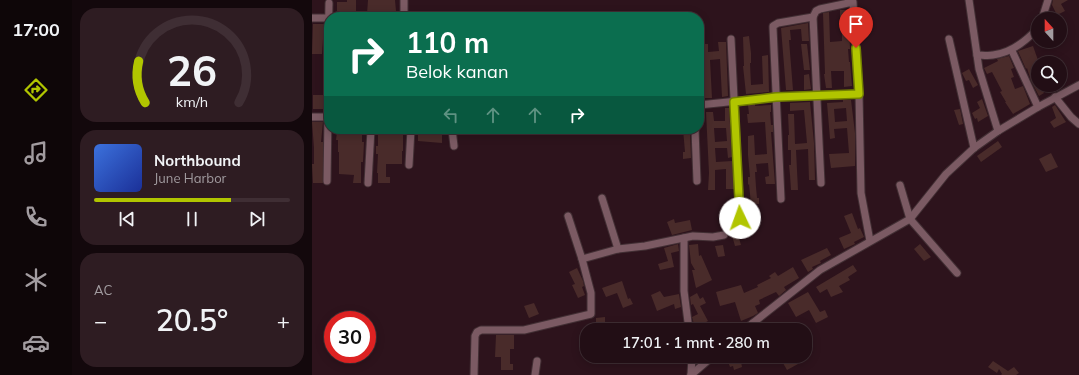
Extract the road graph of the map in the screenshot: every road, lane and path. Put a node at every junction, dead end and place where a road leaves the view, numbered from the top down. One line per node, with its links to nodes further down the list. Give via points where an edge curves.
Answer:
1 (404, 0): 6 (street)
2 (969, 0): 15 (street)
3 (1048, 0): 7 (street)
4 (329, 3): 5 (street)
5 (329, 12)
6 (404, 12)
7 (1044, 12)
8 (813, 17): 17 (street, via 820,9 853,2); 18 (street); 19 (street, via 778,23 772,28)
9 (312, 18): 10 (street)
10 (324, 18)
11 (1031, 35): 15 (street, via 1011,50 994,55)
12 (731, 39): 21 (street)
13 (949, 39): 34 (street)
14 (1013, 53): 23 (street)
15 (977, 55): 27 (street)
16 (1079, 85): 20 (street)
17 (859, 94): 18 (street); 48 (street, via 860,193)
18 (818, 96): 19 (street); 38 (street)
19 (776, 97): 21 (street); 42 (street)
20 (1055, 98): 23 (street); 26 (street)
21 (734, 102): 22 (street); 44 (street)
22 (704, 105)
23 (1038, 106): 27 (street)
24 (312, 117): 25 (street)
25 (324, 117)
26 (1079, 124)
27 (998, 131): 34 (street)
28 (328, 134): 36 (street)
29 (371, 134): 39 (street)
30 (411, 134): 35 (street)
31 (453, 134): 33 (street)
32 (694, 134): 37 (street)
33 (454, 146)
34 (974, 148): 45 (street, via 946,174)
35 (409, 165)
36 (327, 181)
37 (697, 182)
38 (821, 183)
39 (368, 184)
40 (900, 185): 45 (street)
41 (602, 198): 49 (street)
42 (781, 199)
43 (568, 216): 50 (street)
44 (740, 218)
45 (910, 219): 48 (street); 51 (street)
46 (724, 235): 47 (street)
47 (684, 238): 49 (street); 52 (street, via 684,291)
48 (870, 241): 53 (street, via 820,270)
49 (618, 249): 50 (street)
50 (582, 259): 57 (street, via 591,293 591,314 524,330 477,332)
51 (957, 273)
52 (688, 323)
53 (752, 323)
54 (537, 361): 58 (street)
55 (692, 363): 59 (street)
56 (705, 363): 59 (street)
57 (474, 375)
58 (535, 375)
59 (691, 375)

